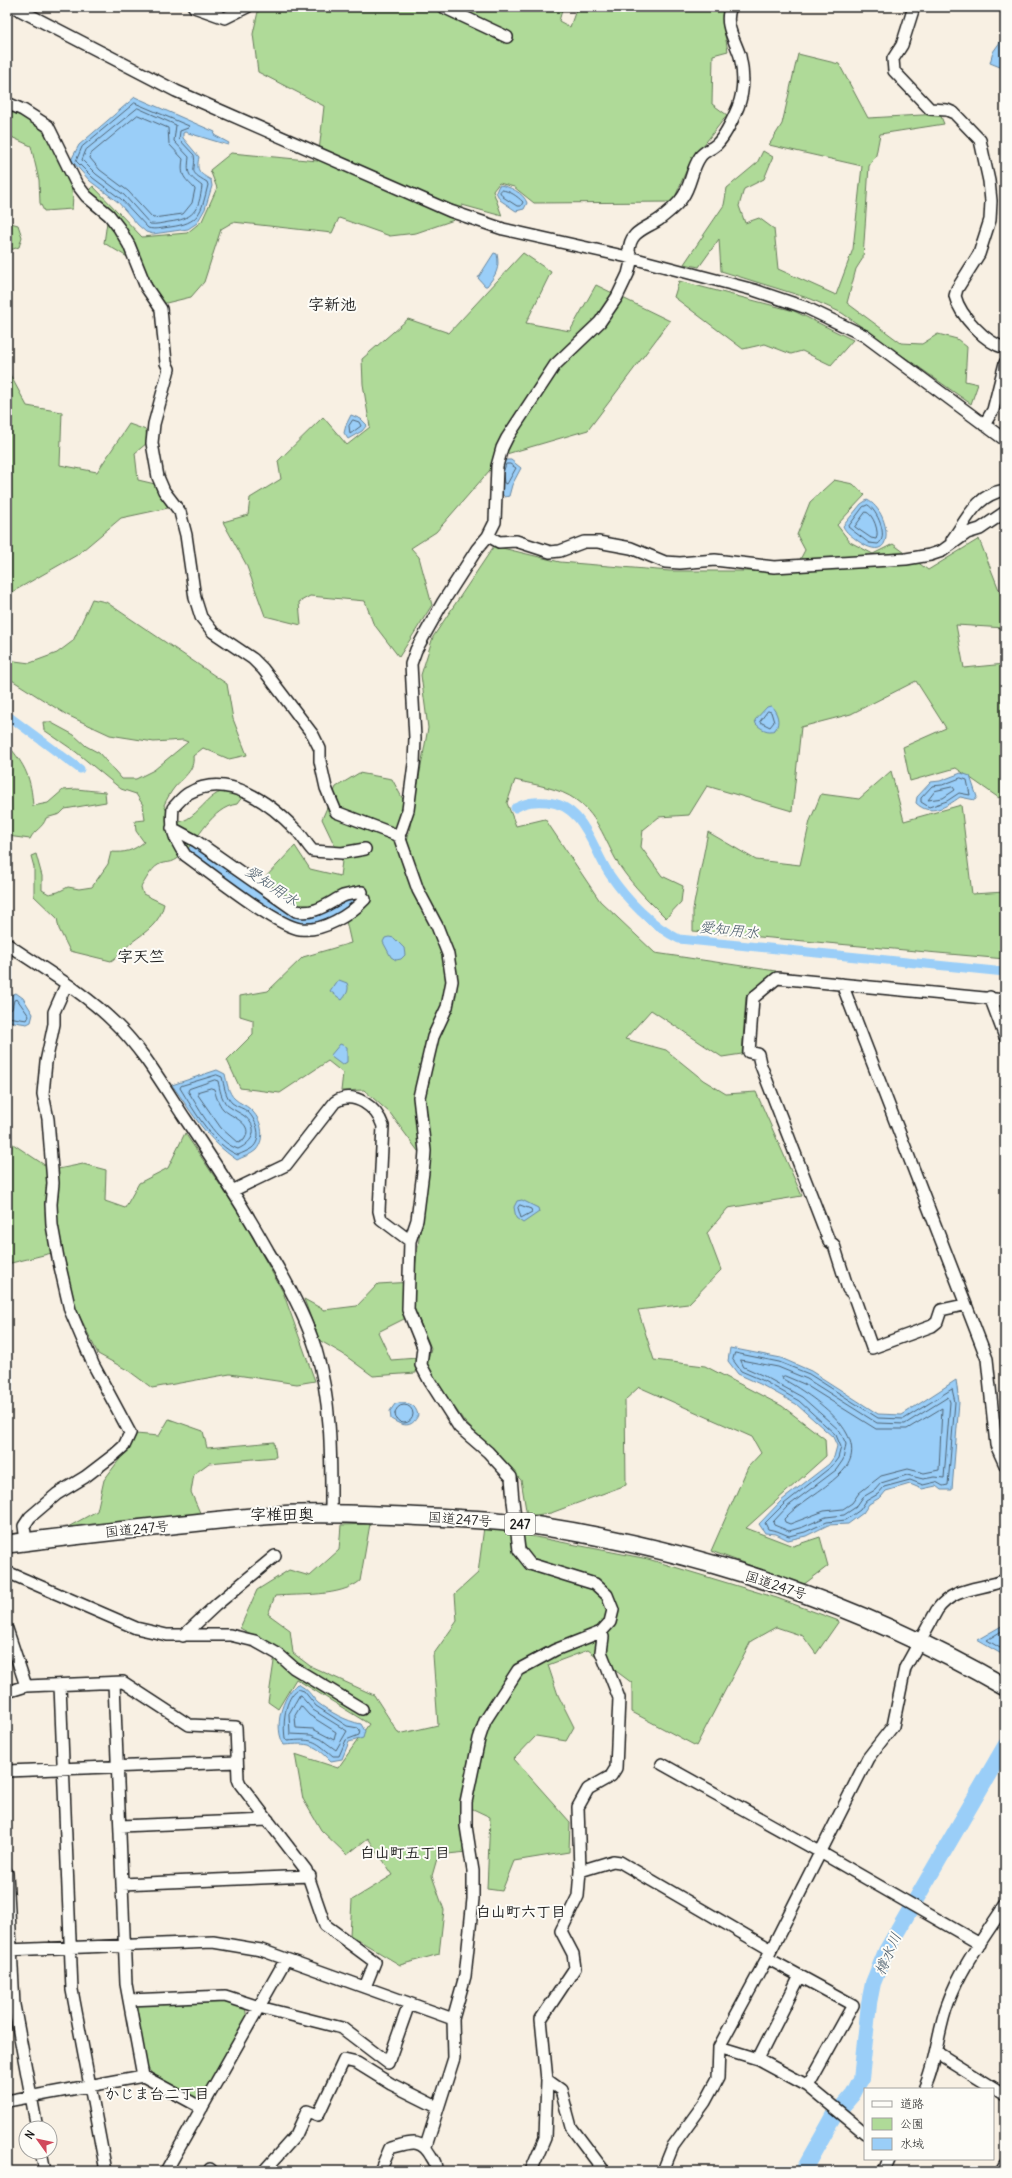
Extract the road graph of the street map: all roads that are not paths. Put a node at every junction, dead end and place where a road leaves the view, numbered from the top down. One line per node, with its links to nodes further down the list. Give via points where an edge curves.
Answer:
1 (14, 7): 9 (street, via 176,91 450,211 503,229)
2 (194, 7): 3 (street, via 225,18)
3 (246, 7)
4 (443, 7): 7 (street)
5 (731, 7): 9 (street, via 728,22 739,56 743,81 734,117 718,144 701,155 682,198 659,220 638,231 631,238 629,252)
6 (914, 7): 10 (street, via 902,45 893,59 894,71 930,109 954,113 980,140 989,181 990,220 979,254 955,296 963,313 982,334 994,345)
7 (507, 37)
8 (7, 103): 19 (street, via 43,122 52,131 76,183 119,228 129,245 140,276 161,309 166,363 169,369 154,424 152,443 158,478 164,491 180,512 185,529 195,598 201,617 221,639 253,659 263,669 314,735 320,749 326,788 336,812)
9 (632, 258): 12 (street, via 768,295 807,308 837,322 865,336 898,359); 16 (street, via 628,274 600,322 555,365 502,448 496,466 495,522)
10 (1005, 348)
11 (1005, 363): 12 (street, via 993,410)
12 (984, 425): 13 (street)
13 (1005, 440)
14 (1005, 490): 17 (street, via 992,492 981,500)
15 (1005, 512): 17 (street, via 980,529 967,533)
16 (488, 536): 17 (street, via 499,542 516,541 550,552 584,542 598,542 631,548 665,562 715,560 774,567 906,559 942,551); 19 (street, via 443,602 411,664 414,764 408,810)
17 (950, 544)
18 (172, 828): 18 (street, via 196,841 296,911 310,912 323,908 345,895 363,896 357,908 330,924 313,929 290,926 185,855 177,843); 20 (street, via 173,808 189,793 221,785 236,787 269,807 298,831 313,851 342,853)
19 (399, 836): 28 (street, via 420,895 437,926 448,954 452,976 447,1006 433,1037 419,1097 424,1164 417,1220)
20 (365, 848)
21 (7, 944): 23 (street)
22 (842, 984): 24 (street); 29 (street); 29 (street, via 777,978 753,998 748,1052 758,1054 872,1348 932,1326 937,1322 941,1310)
23 (66, 985): 27 (street, via 95,1005 135,1044); 33 (street, via 54,1012 43,1094 48,1119 53,1183 50,1204 52,1225 70,1310 93,1364 130,1433 124,1446 115,1454 57,1494 30,1517 24,1526)
24 (990, 998): 25 (street); 26 (street)
25 (1005, 1000)
26 (1005, 1037)
27 (234, 1190): 28 (street, via 286,1165 335,1102 343,1097 357,1098 379,1115 383,1126 379,1211 381,1219); 32 (street, via 302,1313 316,1350 330,1418)
28 (410, 1241): 39 (street, bridge, via 408,1310 424,1347 421,1365 459,1427 488,1452 511,1478 519,1550 530,1564 579,1577 602,1588 612,1602 610,1622)
29 (964, 1305): 30 (street, via 987,1359)
30 (1000, 1443): 31 (street)
31 (1005, 1465)
32 (331, 1513): 33 (highway, 国道247号 / 247, via 264,1516); 41 (highway, 国道247号 / 247, via 471,1519 531,1525 637,1545 704,1562 783,1587 825,1602)
33 (26, 1541): 34 (highway, 国道247号 / 247)
34 (7, 1544)
35 (275, 1556): 40 (street)
36 (7, 1572): 40 (street, via 127,1625 155,1633)
37 (1005, 1580): 41 (street, via 970,1589 944,1602)
38 (7, 1629): 44 (street)
39 (601, 1632): 56 (street, via 601,1652 618,1698 616,1768 611,1776 588,1789 578,1807); 72 (street, via 535,1660 518,1670 485,1721 466,1802 466,1826 473,1871 473,1899 465,1976)
40 (183, 1636): 47 (street, via 230,1636 254,1641)
41 (920, 1643): 45 (highway, 国道247号 / 247); 55 (street, via 905,1668 893,1726 868,1758)
42 (114, 1683): 43 (street); 48 (street, via 123,1682 189,1725 236,1727); 50 (street)
43 (60, 1685): 44 (street); 51 (street)
44 (26, 1686): 46 (street)
45 (1005, 1687)
46 (7, 1692)
47 (362, 1709)
48 (237, 1762): 50 (street); 53 (street, via 240,1784)
49 (662, 1764): 55 (street)
50 (117, 1767): 51 (street); 54 (street)
51 (63, 1769): 52 (street); 63 (street)
52 (7, 1771)
53 (268, 1820): 54 (street); 58 (street)
54 (120, 1826): 59 (street)
55 (820, 1852): 62 (street); 65 (street)
56 (580, 1871): 65 (street, via 613,1861 620,1862); 77 (street, via 578,1896 561,1931 573,1954 575,1968 541,2019)
57 (7, 1873): 64 (street)
58 (310, 1876): 59 (street); 68 (street, via 325,1926 376,1962)
59 (122, 1884): 61 (street)
60 (1005, 1904): 62 (street)
61 (124, 1944): 63 (street); 66 (street, via 213,1942 261,1950); 69 (street)
62 (980, 1944): 74 (street, via 956,1981)
63 (71, 1948): 64 (street); 78 (street, via 72,1990)
64 (9, 1950): 84 (street, via 14,2005)
65 (769, 1954): 67 (street); 73 (street)
66 (286, 1959): 68 (street); 71 (street)
67 (800, 1976): 75 (street); 79 (street, via 853,2005)
68 (365, 1987): 70 (street)
69 (129, 2000): 71 (street, via 225,1996); 76 (street)
70 (410, 2004): 71 (street, via 388,2063 342,2028); 72 (street)
71 (259, 2007): 87 (street)
72 (453, 2019): 86 (street, via 454,2058)
73 (719, 2047): 75 (street); 102 (street, via 718,2078 705,2102 673,2146)
74 (936, 2052): 80 (street); 81 (street)
75 (758, 2060): 79 (street)
76 (142, 2076): 78 (street); 87 (street)
77 (547, 2080): 100 (street, via 545,2138); 101 (street, via 560,2090 571,2127)
78 (91, 2086): 84 (street); 95 (street)
79 (808, 2086): 89 (street)
80 (924, 2088)
81 (994, 2088)
82 (994, 2088): 83 (street)
83 (1005, 2095)
84 (31, 2096): 85 (street); 88 (street)
85 (7, 2101)
86 (437, 2107): 90 (street); 97 (street, via 390,2084 356,2063 344,2060 318,2115 307,2111 296,2135)
87 (202, 2108): 96 (street)
88 (36, 2120)
89 (864, 2131)
90 (426, 2146): 98 (street, via 415,2142 390,2148); 99 (street, via 436,2164)
91 (43, 2160): 94 (street)
92 (890, 2160): 103 (street)
93 (1005, 2164): 104 (street)
94 (45, 2171)
95 (106, 2171)
96 (166, 2171)
97 (264, 2171)
98 (380, 2171)
99 (436, 2171)
100 (531, 2171)
101 (604, 2171)
102 (663, 2171)
103 (884, 2171)
104 (1001, 2171)

